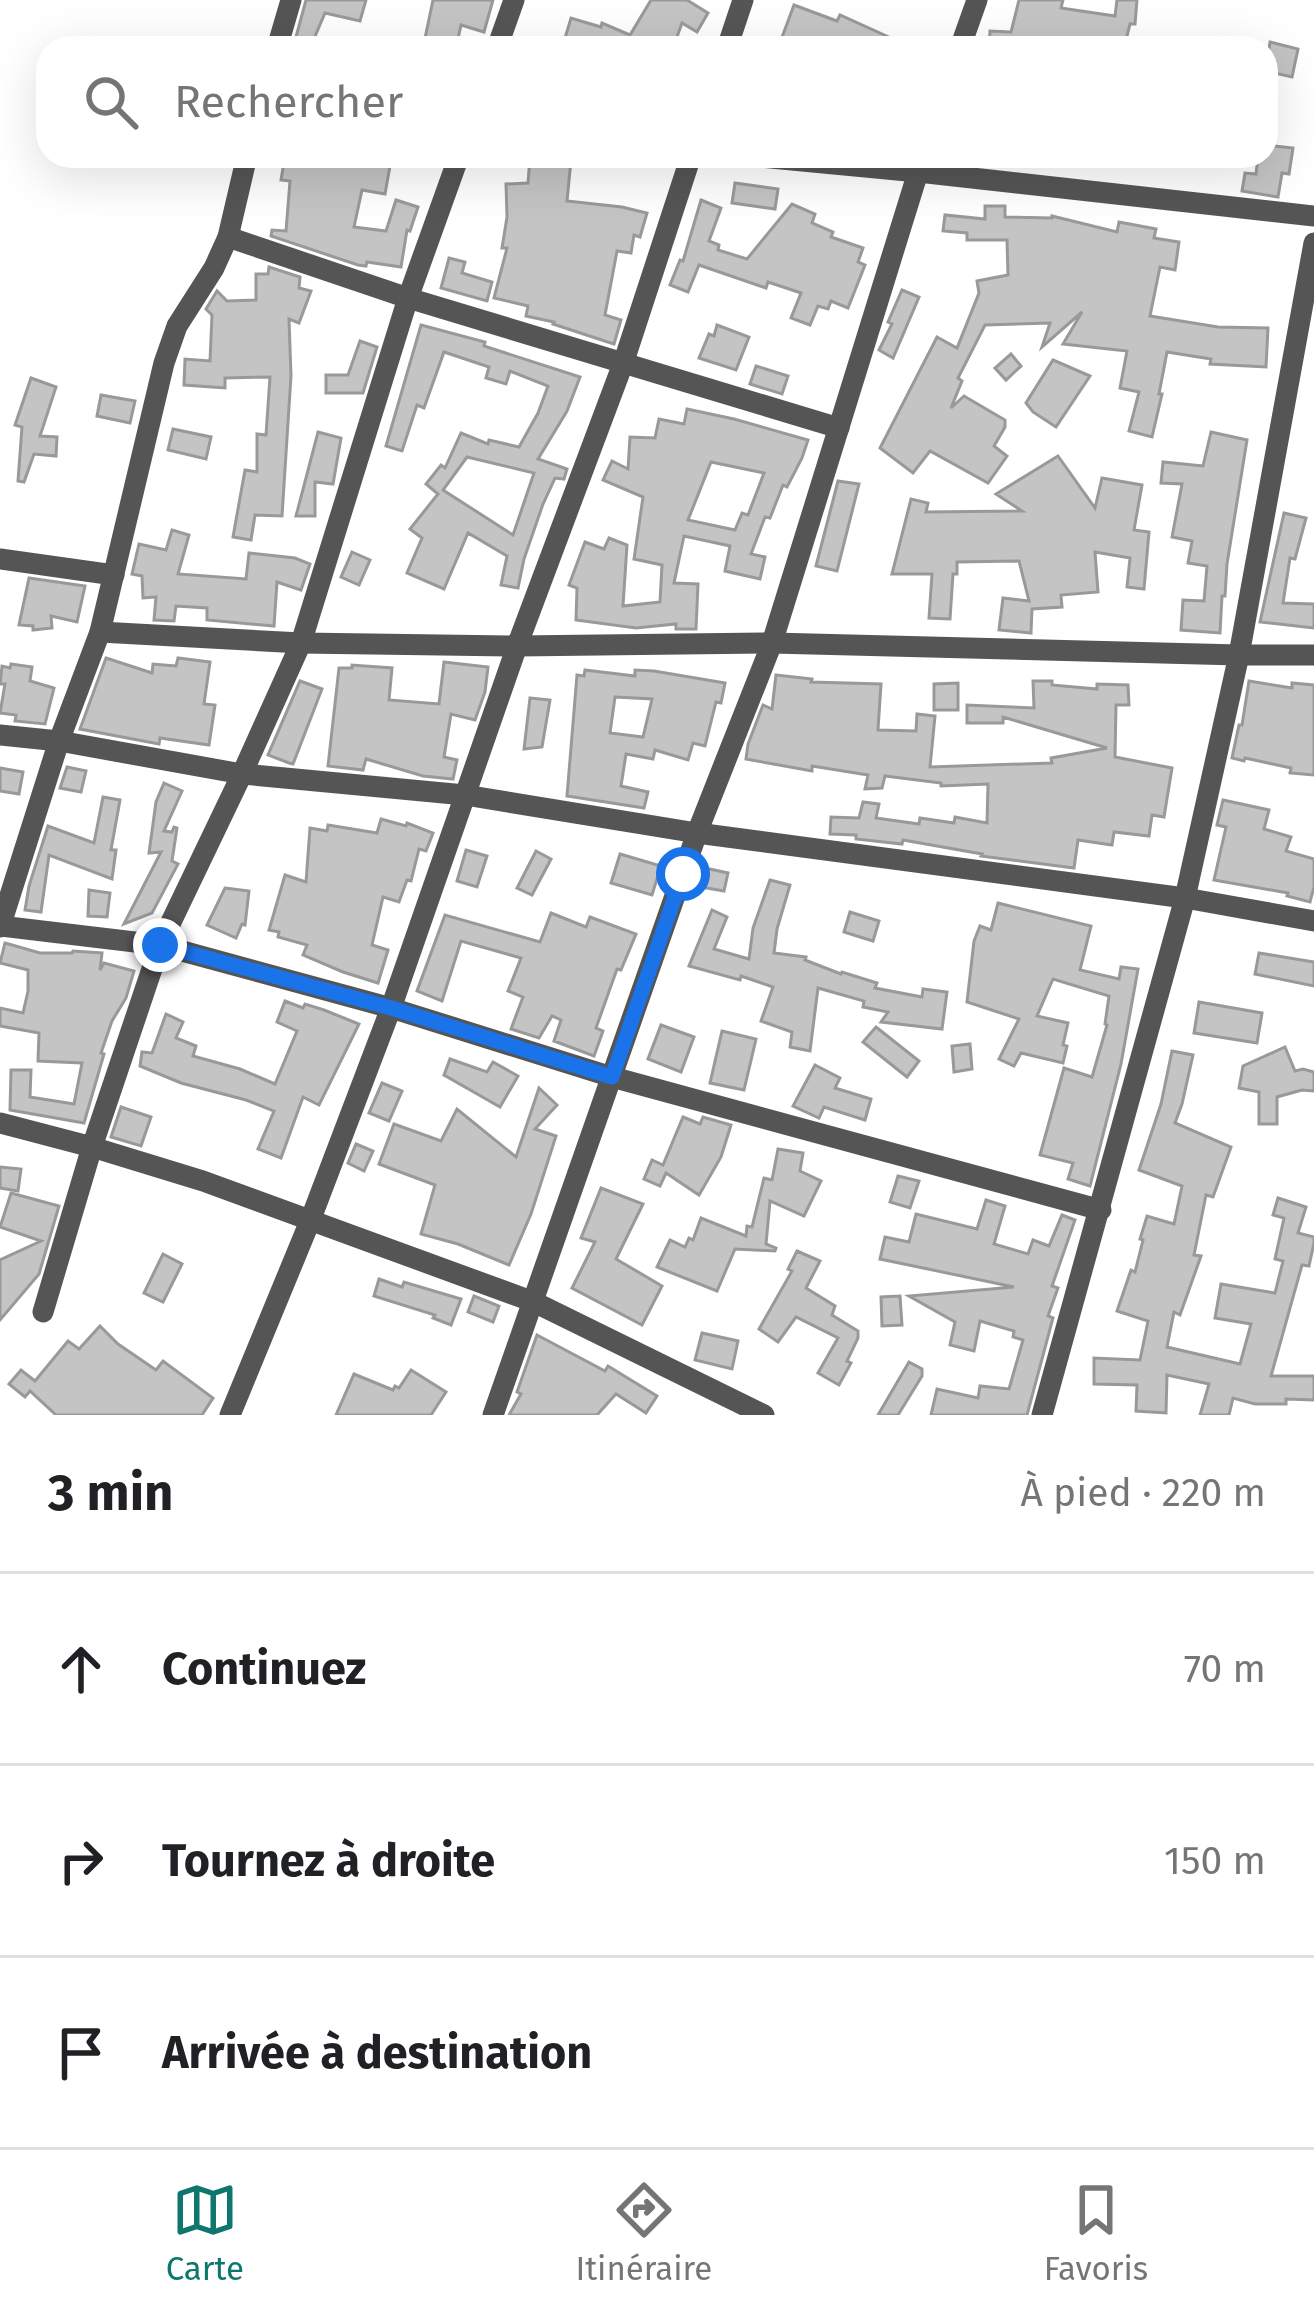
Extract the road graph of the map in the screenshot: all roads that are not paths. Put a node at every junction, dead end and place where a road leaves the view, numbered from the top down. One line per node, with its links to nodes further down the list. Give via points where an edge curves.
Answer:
1 (291, 0): 5 (street)
2 (514, 0): 6 (street)
3 (743, 0): 7 (street)
4 (977, 0): 8 (street)
5 (280, 36)
6 (501, 36)
7 (731, 36)
8 (964, 36)
9 (244, 168): 15 (street)
10 (455, 168): 17 (street)
11 (688, 168): 18 (street)
12 (920, 168): 19 (street)
13 (951, 168): 14 (street)
14 (1314, 216)
15 (228, 237): 17 (street); 21 (street, via 164,363)
16 (1314, 243): 27 (street)
17 (408, 298): 18 (street); 23 (street)
18 (624, 361): 19 (street); 25 (street)
19 (838, 428): 24 (street)
20 (0, 560): 21 (street)
21 (114, 575): 22 (street)
22 (100, 632): 23 (street); 29 (street)
23 (301, 643): 25 (street); 30 (street)
24 (772, 643): 25 (street); 27 (street); 32 (street)
25 (518, 646): 31 (street)
26 (1314, 655): 27 (street)
27 (1239, 656): 33 (street)
28 (0, 735): 29 (street)
29 (58, 742): 30 (street); 35 (street)
30 (242, 774): 31 (street); 36 (street)
31 (465, 795): 32 (street); 37 (street)
32 (697, 833): 33 (street); 38 (street)
33 (1185, 898): 34 (street); 41 (street)
34 (1314, 921)
35 (0, 926): 36 (street)
36 (160, 945): 37 (street); 40 (street)
37 (391, 1008): 38 (street); 42 (street)
38 (612, 1077): 41 (street); 43 (street)
39 (0, 1124): 40 (street)
40 (92, 1147): 42 (street); 44 (street)
41 (1101, 1210): 48 (street)
42 (310, 1220): 43 (street); 46 (street)
43 (534, 1302): 45 (street); 47 (street)
44 (43, 1312)
45 (751, 1412)
46 (230, 1415)
47 (493, 1415)
48 (1042, 1415)

